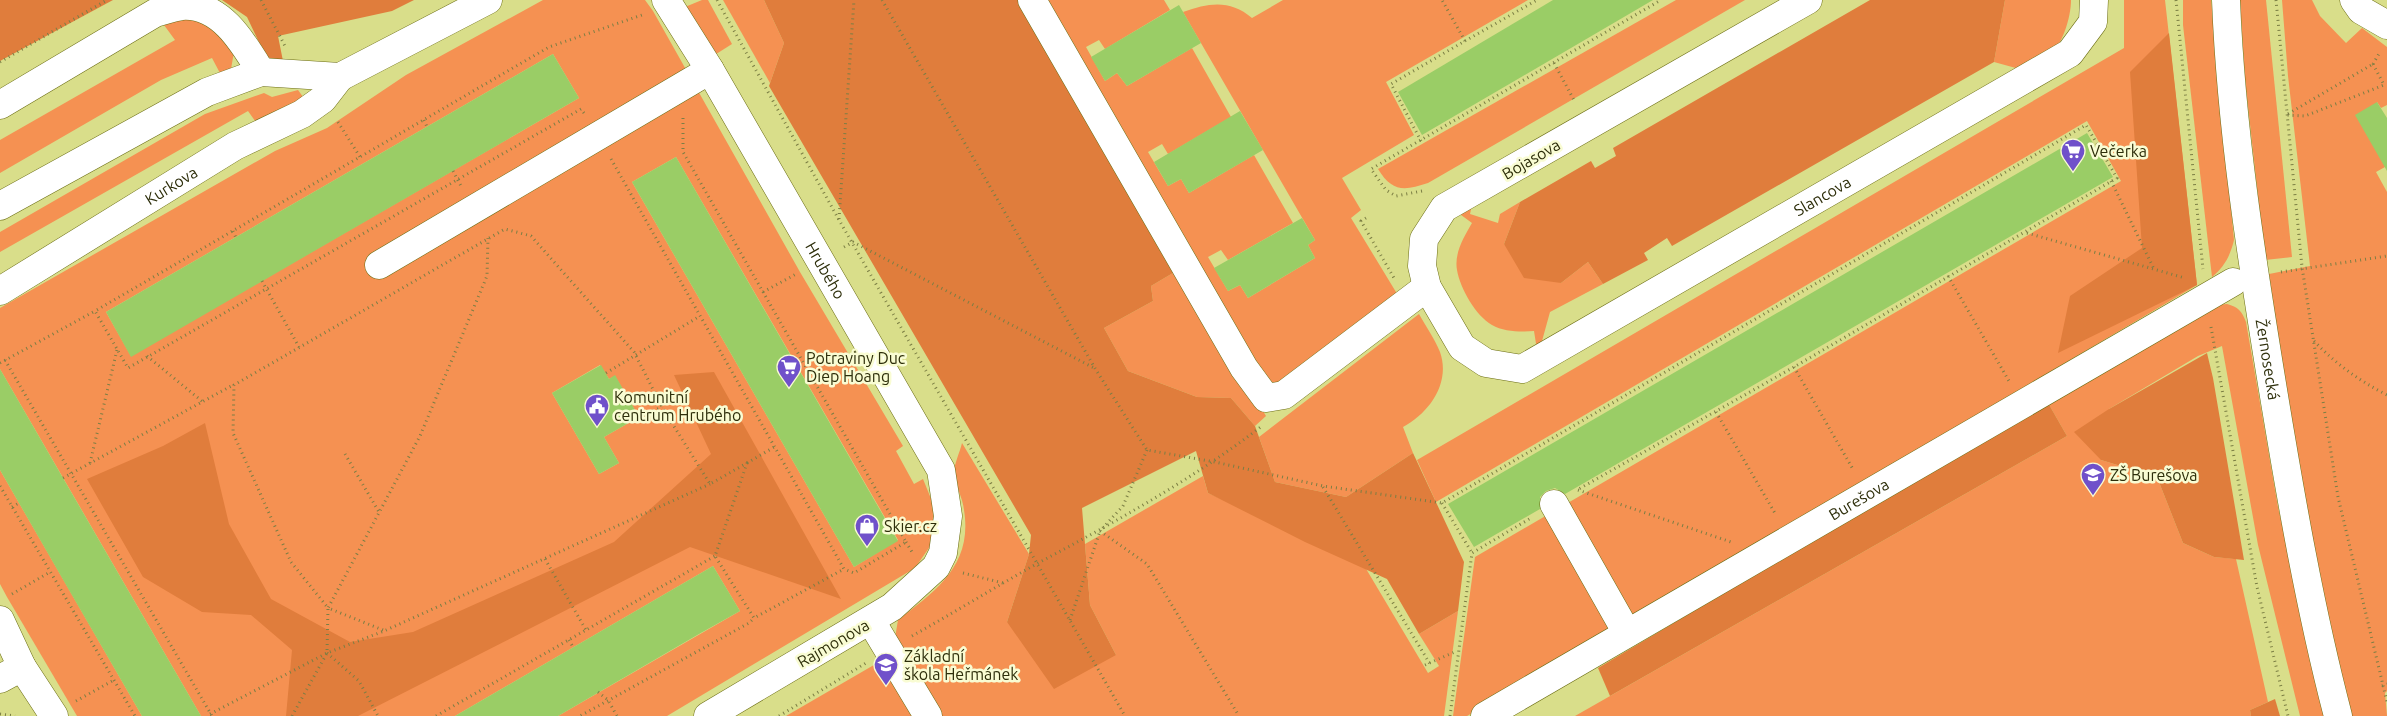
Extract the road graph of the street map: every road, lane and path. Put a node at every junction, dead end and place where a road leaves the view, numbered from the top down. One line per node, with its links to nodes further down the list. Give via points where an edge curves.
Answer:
1 (107, 0): 21 (path)
2 (261, 0): 20 (path)
3 (488, 0): 26 (street, Kurkova)
4 (716, 0): 42 (path)
5 (854, 0): 42 (path)
6 (1032, 0): 63 (street, via 1244,368 1266,398 1284,395)
7 (1442, 0): 19 (path)
8 (1536, 0): 16 (path)
9 (1661, 0): 22 (path)
10 (1808, 0): 63 (street, Bojasova, via 1444,208 1424,240)
11 (2094, 0): 74 (street, Slancova, via 2093,22 2070,53)
12 (2176, 0): 60 (path)
13 (2226, 0): 152 (street, Žernosecká, via 2254,277 2290,490)
14 (2276, 0): 30 (path)
15 (2354, 0): 18 (street)
16 (1531, 1): 19 (path)
17 (655, 7): 24 (street, Hrubého); 31 (path, via 549,48)
18 (2384, 38): 23 (path)
19 (1465, 41): 34 (path, via 1390,84)
20 (288, 51)
21 (0, 62)
22 (1554, 63): 28 (path); 34 (path)
23 (2373, 64): 30 (path); 30 (path, via 2384,85 2304,116)
24 (710, 70): 27 (street); 104 (street, Hrubého, via 941,470 948,516)
25 (261, 72): 26 (street); 29 (street, via 240,37 212,14 198,7 181,6 155,13); 39 (street, via 207,92)
26 (340, 77): 61 (street, Kurkova, via 323,99 302,114 235,146)
27 (684, 86): 33 (street); 62 (path, via 682,152)
28 (1576, 104)
29 (0, 105)
30 (2286, 115): 52 (path)
31 (424, 120): 32 (path); 43 (path)
32 (427, 127)
33 (598, 136): 36 (path, via 581,108); 40 (street); 65 (path)
34 (1421, 140): 38 (path, via 1371,169 1386,190)
35 (453, 171): 36 (path)
36 (457, 179): 40 (path); 59 (path)
37 (2111, 181): 44 (path); 48 (path, via 2117,178 2086,125); 53 (path)
38 (1396, 196)
39 (0, 206)
40 (473, 210): 46 (path); 51 (street)
41 (1366, 218): 63 (path, via 1361,221)
42 (839, 220): 47 (path)
43 (233, 231): 45 (path); 64 (path)
44 (2026, 232): 53 (path); 56 (path)
45 (236, 238)
46 (488, 238): 67 (path); 70 (path, via 505,229 531,236); 101 (path, via 487,276 420,436)
47 (853, 242): 49 (path); 75 (path); 109 (path)
48 (1879, 246)
49 (840, 249)
50 (2387, 256): 52 (path)
51 (379, 265)
52 (2302, 267): 55 (path); 66 (path)
53 (2154, 269): 60 (path)
54 (800, 272): 62 (path)
55 (2277, 272)
56 (1948, 276): 73 (path); 80 (path)
57 (262, 281): 59 (path)
58 (2232, 282): 60 (street, Burešova)
59 (266, 288): 67 (path); 69 (path)
60 (2205, 290): 80 (street, Burešova); 151 (path, via 2257,587)
61 (0, 291)
62 (763, 292): 110 (path, via 906,542 854,572)
63 (1417, 294): 74 (street, Bojasova, via 1462,347 1486,363)
64 (95, 311): 68 (path); 71 (path)
65 (700, 316): 70 (path); 85 (path)
66 (2314, 340): 78 (path, via 2358,381); 130 (path, via 2338,497)
67 (299, 347): 77 (path)
68 (117, 349): 69 (path, via 128,368); 89 (path)
69 (147, 356): 79 (path)
70 (635, 356): 76 (path); 81 (path)
71 (5, 360): 72 (path); 90 (path)
72 (0, 363)
73 (1794, 367): 82 (path); 96 (path)
74 (1522, 369)
75 (1096, 370)
76 (606, 373)
77 (234, 385): 79 (path); 112 (path, via 233,432 291,562)
78 (2387, 395)
79 (203, 402): 89 (path)
80 (2022, 403): 96 (street, Burešova)
81 (662, 407): 83 (path); 92 (path)
82 (1716, 412): 95 (path); 103 (path)
83 (639, 417)
84 (1263, 426): 102 (path, via 1215,462)
85 (776, 446): 88 (path); 110 (path)
86 (1147, 450): 102 (path, via 1123,506)
87 (345, 454): 101 (path)
88 (747, 463): 92 (path); 107 (path)
89 (90, 464): 90 (path)
90 (70, 474): 91 (path); 136 (path)
91 (63, 478)
92 (710, 484): 108 (path)
93 (0, 486): 100 (path)
94 (1322, 486): 125 (path)
95 (1578, 490): 99 (path); 106 (path)
96 (1867, 494): 103 (street, Burešova)
97 (19, 503): 100 (path)
98 (1442, 503): 105 (path)
99 (1554, 504): 105 (path); 119 (street)
100 (12, 507): 111 (path)
101 (379, 513): 112 (path)
102 (1100, 530): 109 (path); 116 (path); 148 (path, via 1148,564)
103 (1790, 539): 106 (street, Burešova)
104 (943, 552): 115 (street, Rajmonova, via 936,567 892,607)
105 (1472, 553): 123 (path)
106 (1765, 553): 119 (street, Burešova)
107 (715, 556): 114 (path); 117 (path)
108 (545, 559): 117 (path); 118 (path)
109 (1038, 563): 116 (path); 122 (path)
110 (844, 569): 114 (path)
111 (50, 572): 113 (path); 128 (path)
112 (328, 608): 118 (path); 124 (path)
113 (3, 609): 127 (street)
114 (754, 618): 132 (path)
115 (871, 620): 122 (street); 144 (street, Rajmonova)
116 (1070, 620): 147 (path)
117 (586, 630): 120 (path)
118 (384, 631): 124 (path)
119 (1627, 633): 150 (street, Burešova)
120 (569, 640): 121 (path); 141 (path)
121 (573, 647)
122 (888, 650): 145 (path); 146 (street)
123 (1458, 651): 125 (path); 149 (path)
124 (327, 653): 136 (path); 139 (path); 140 (path, via 358,681)
125 (1430, 664): 126 (path)
126 (1425, 665)
127 (11, 673): 134 (street)
128 (114, 680): 134 (path); 138 (path)
129 (2387, 684): 130 (path)
130 (2382, 686): 133 (path)
131 (598, 692): 132 (path)
132 (608, 700): 142 (path); 143 (path)
133 (2387, 702)
134 (63, 710)
135 (0, 714): 137 (path)
136 (211, 715)
137 (15, 716)
138 (135, 716)
139 (292, 716)
140 (378, 716)
141 (436, 716)
142 (580, 716)
143 (617, 716)
144 (708, 716)
145 (779, 716)
146 (928, 716)
147 (1125, 716)
148 (1239, 716)
149 (1450, 716)
150 (1485, 716)
151 (2288, 716)
152 (2338, 716)

